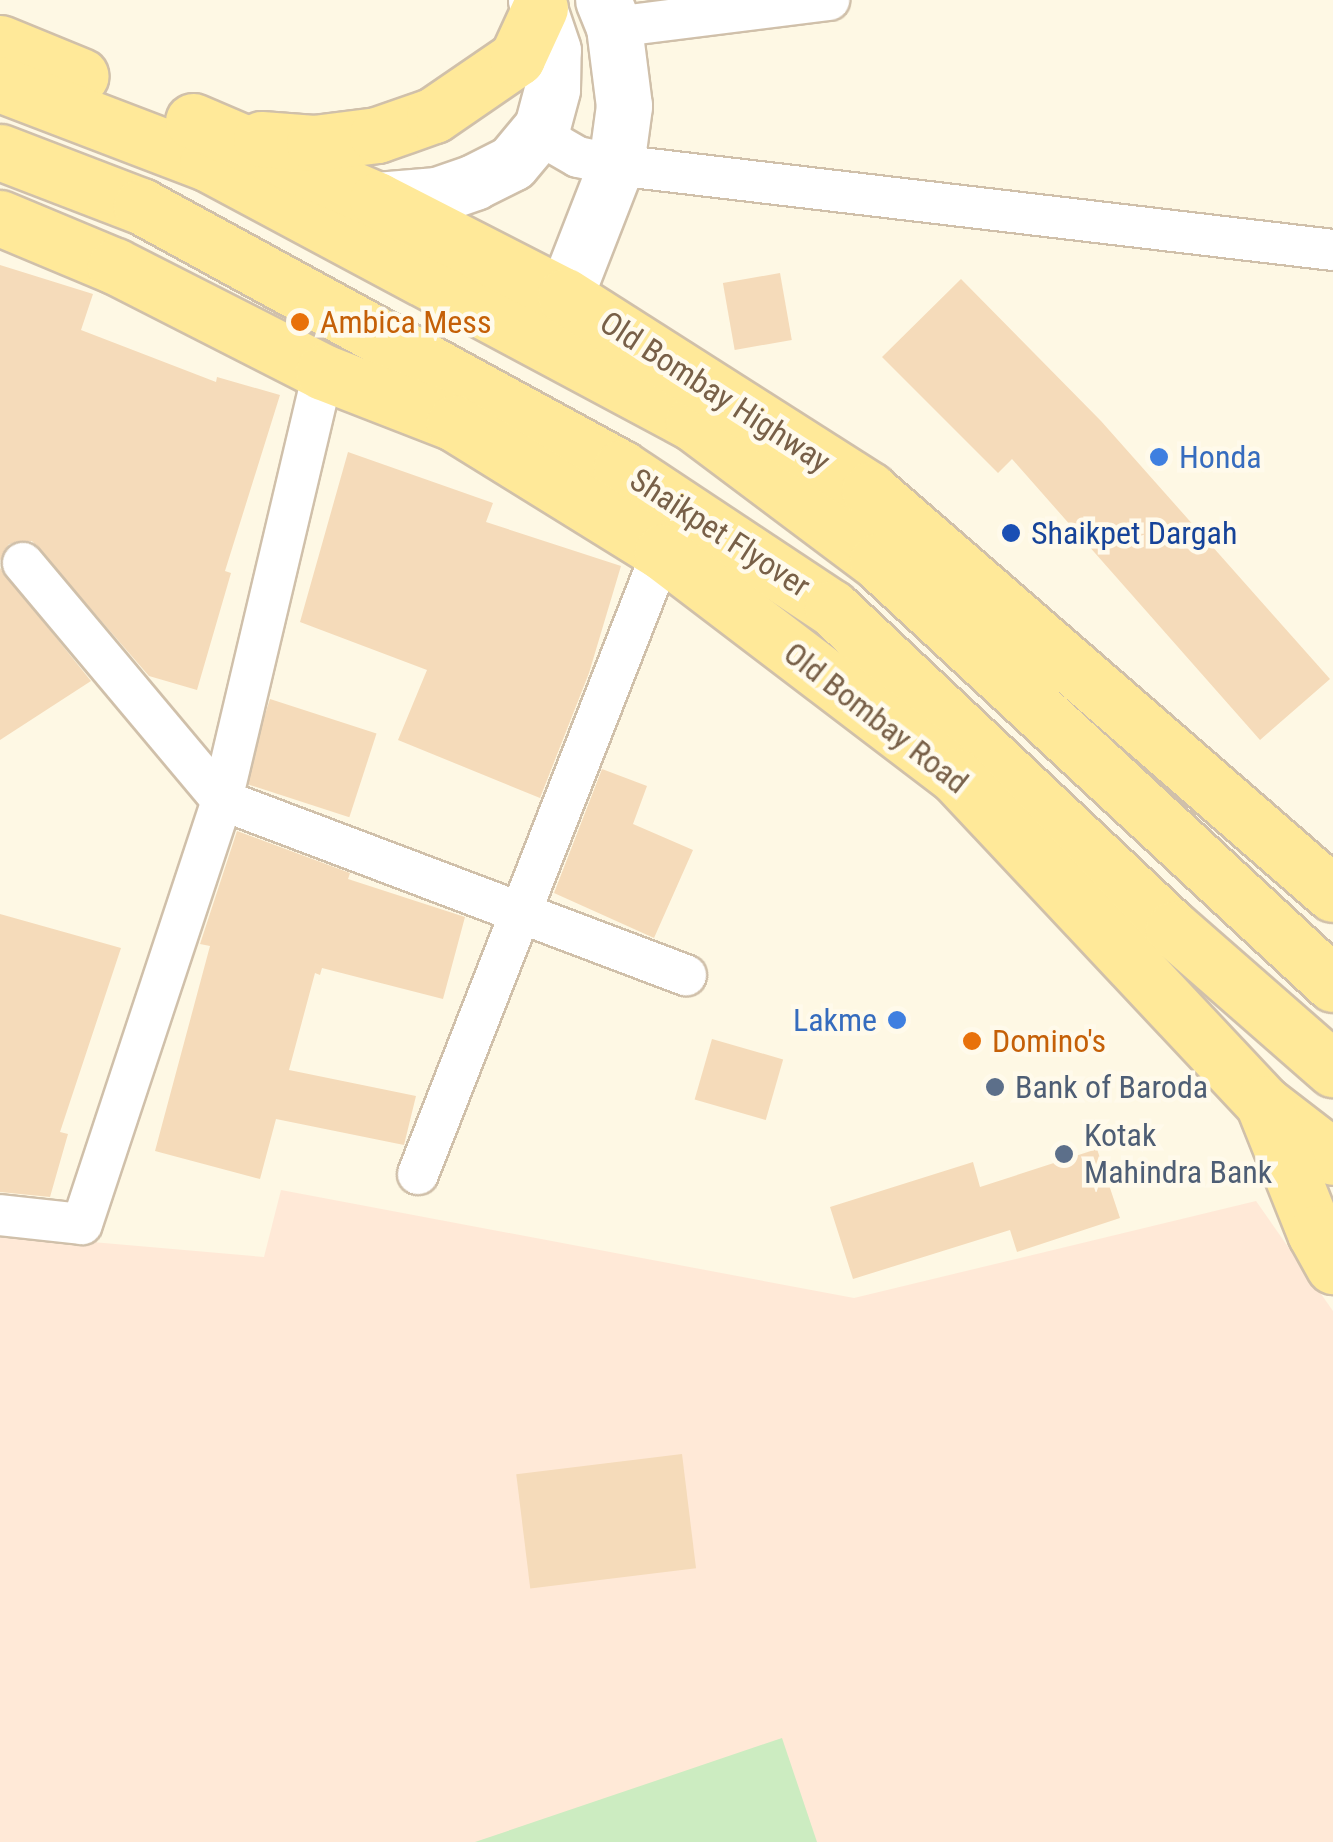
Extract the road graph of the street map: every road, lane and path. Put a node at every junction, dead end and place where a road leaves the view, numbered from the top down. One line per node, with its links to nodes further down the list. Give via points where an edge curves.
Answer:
1 (829, 0): 3 (street)
2 (538, 4): 6 (street, via 553,50); 7 (main road, via 517,58 434,115 377,135 314,143)
3 (609, 13): 9 (street, via 624,106)
4 (0, 43): 7 (main road, Old Bombay Highway)
5 (0, 84): 21 (main road, Shaikpet Flyover, via 207,164 693,422 877,561)
6 (542, 127): 9 (street, via 578,157); 10 (street, via 512,163 474,182 437,195)
7 (233, 137): 10 (main road, Old Bombay Highway)
8 (0, 152): 22 (main road, Shaikpet Flyover, via 142,206 604,459 832,608)
9 (616, 165): 12 (street); 13 (street)
10 (377, 200): 13 (main road, Old Bombay Highway)
11 (0, 218): 14 (main road, via 115,266)
12 (1333, 250)
13 (565, 296): 18 (main road, Old Bombay Highway, via 868,490)
14 (323, 372): 15 (main road, Old Bombay Road, via 454,423); 17 (street)
15 (662, 552): 19 (street); 23 (main road, Old Bombay Road, via 956,776)
16 (23, 563): 17 (street)
17 (222, 800): 19 (street); 26 (street, via 82,1224)
18 (1333, 894)
19 (519, 910): 20 (street); 25 (street)
20 (686, 975)
21 (1333, 984)
22 (1333, 1070)
23 (1263, 1102): 24 (main road, Old Bombay Road); 27 (main road)
24 (1333, 1158)
25 (418, 1174)
26 (0, 1215)
27 (1333, 1266)

